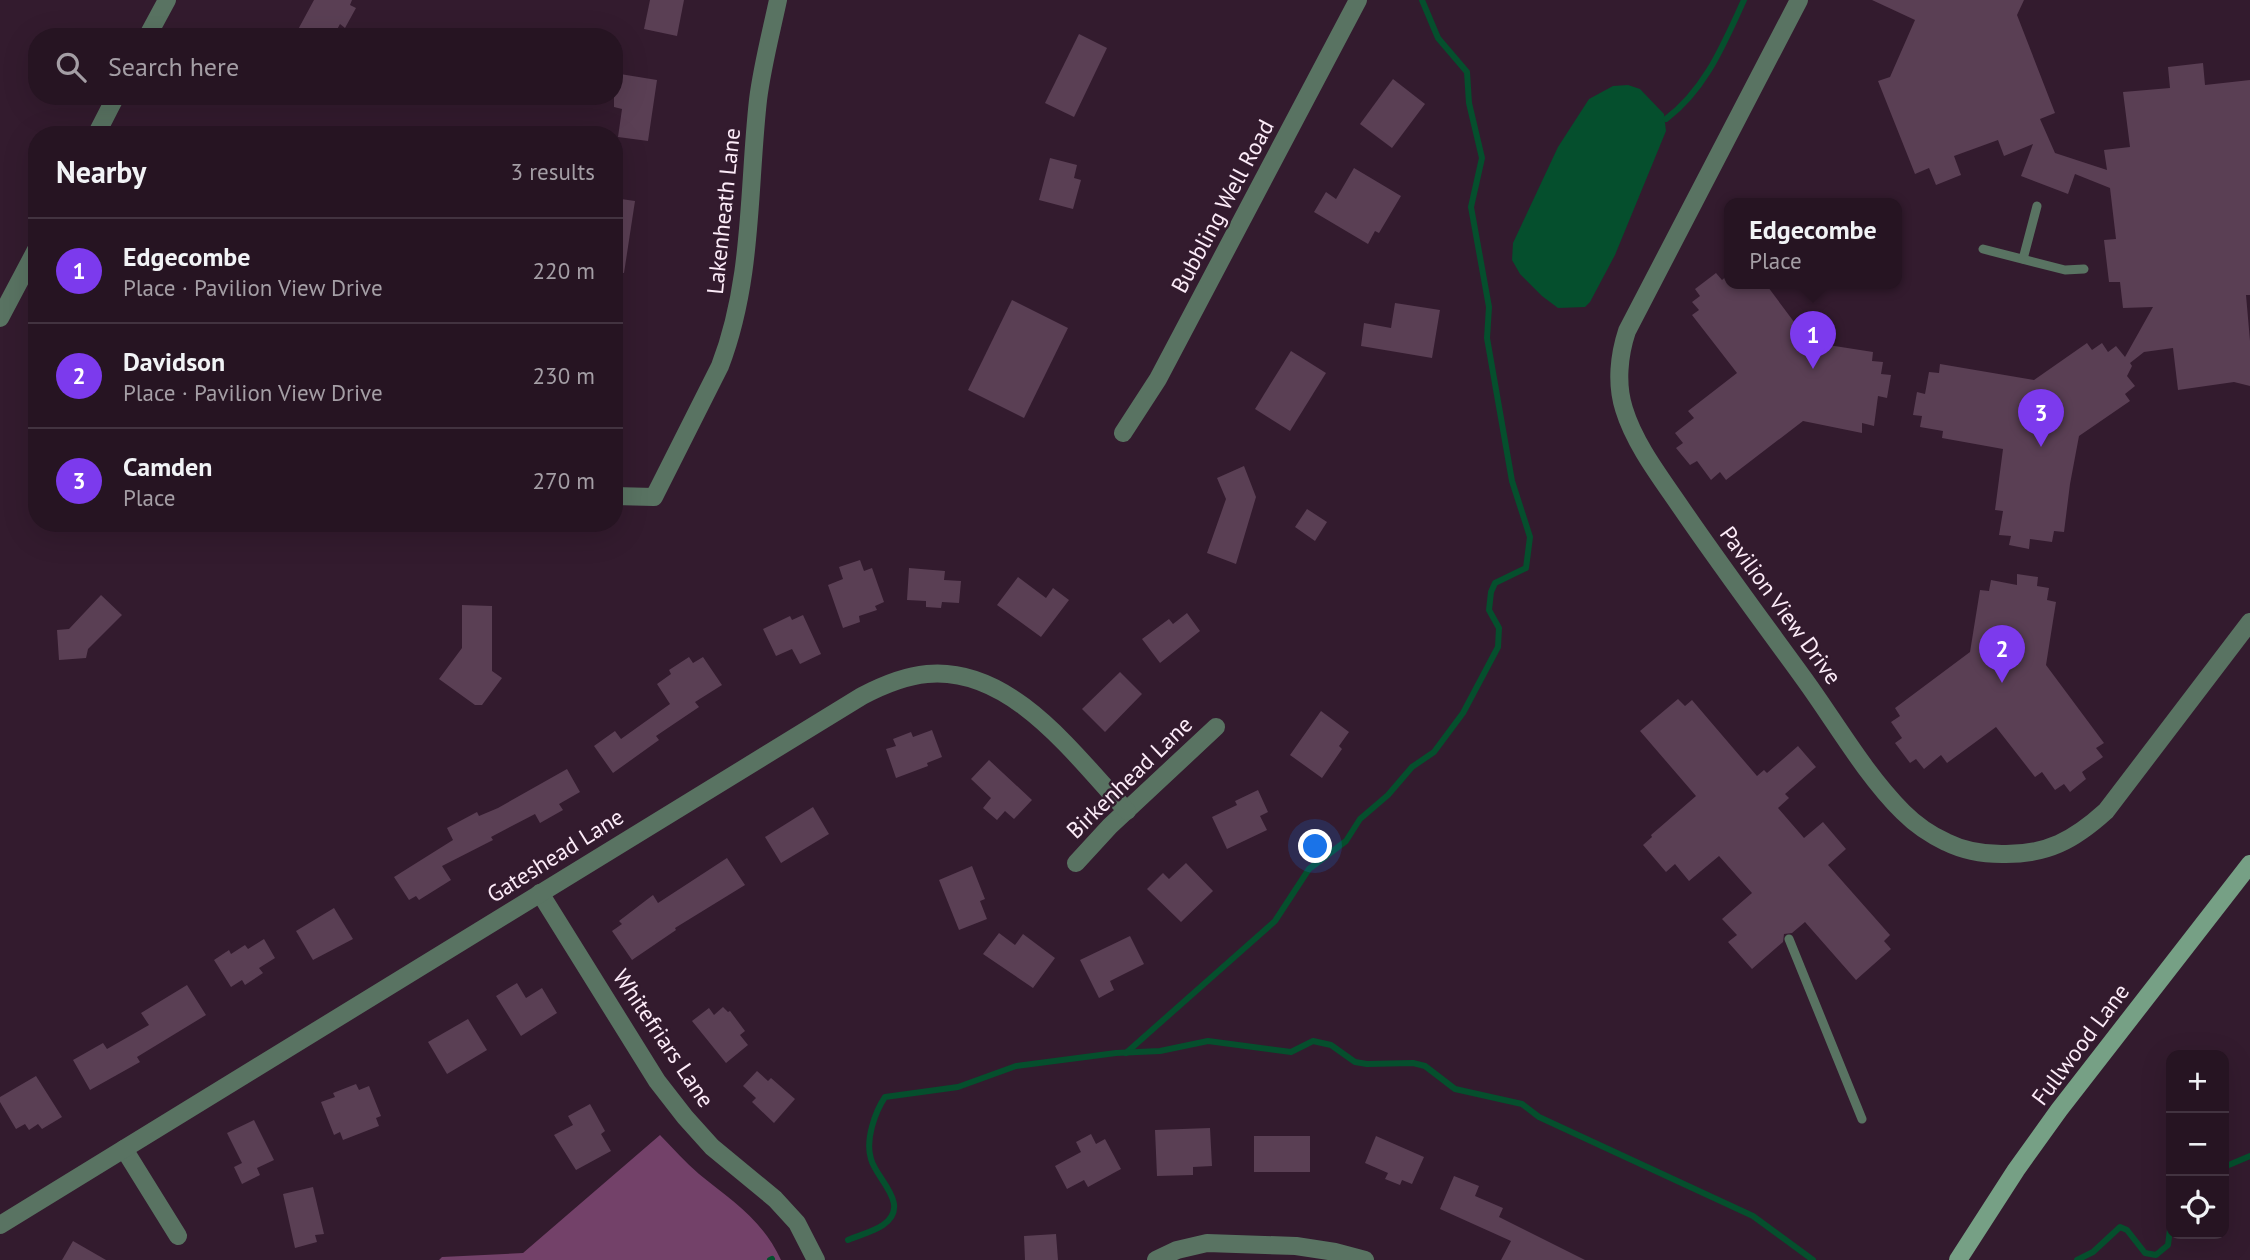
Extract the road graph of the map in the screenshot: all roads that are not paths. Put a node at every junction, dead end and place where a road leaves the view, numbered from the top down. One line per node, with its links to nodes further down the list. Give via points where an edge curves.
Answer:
1 (167, 0): 5 (street)
2 (778, 0): 15 (street, Lakenheath Lane, via 758,98 747,254 727,346 654,497)
3 (1358, 0): 14 (street, Bubbling Well Road, via 1158,379)
4 (1799, 0): 16 (street, Pavilion View Drive, via 1628,331 1622,346 1621,394 1634,435 1671,492 1870,772 1913,822 1946,842 1982,854 2045,850 2084,830 2106,811)
5 (152, 28)
6 (111, 105): 7 (street)
7 (101, 126)
8 (2037, 206): 10 (lane)
9 (1983, 249): 10 (lane)
10 (2023, 259): 12 (lane, via 2066,270)
11 (28, 265): 13 (street)
12 (2084, 269)
13 (0, 318)
14 (1123, 433)
15 (623, 496)
16 (2250, 622)
17 (1216, 727): 18 (street, Birkenhead Lane)
18 (1127, 811): 19 (street, Birkenhead Lane); 21 (street, Gateshead Lane, via 1025,705 965,676 925,674 888,683 862,696)
19 (1076, 863)
20 (2250, 864): 30 (street, Fullwood Lane, via 2051,1121)
21 (540, 893): 24 (street, Gateshead Lane); 27 (street, Whitefriars Lane, via 664,1090 712,1147 790,1214)
22 (1789, 939): 23 (lane)
23 (1862, 1119)
24 (124, 1149): 25 (street, Gateshead Lane); 26 (street)
25 (0, 1225)
26 (178, 1237)
27 (816, 1260)
28 (1156, 1260): 29 (street, via 1207,1243 1296,1246)
29 (1365, 1260)
30 (1958, 1260)

